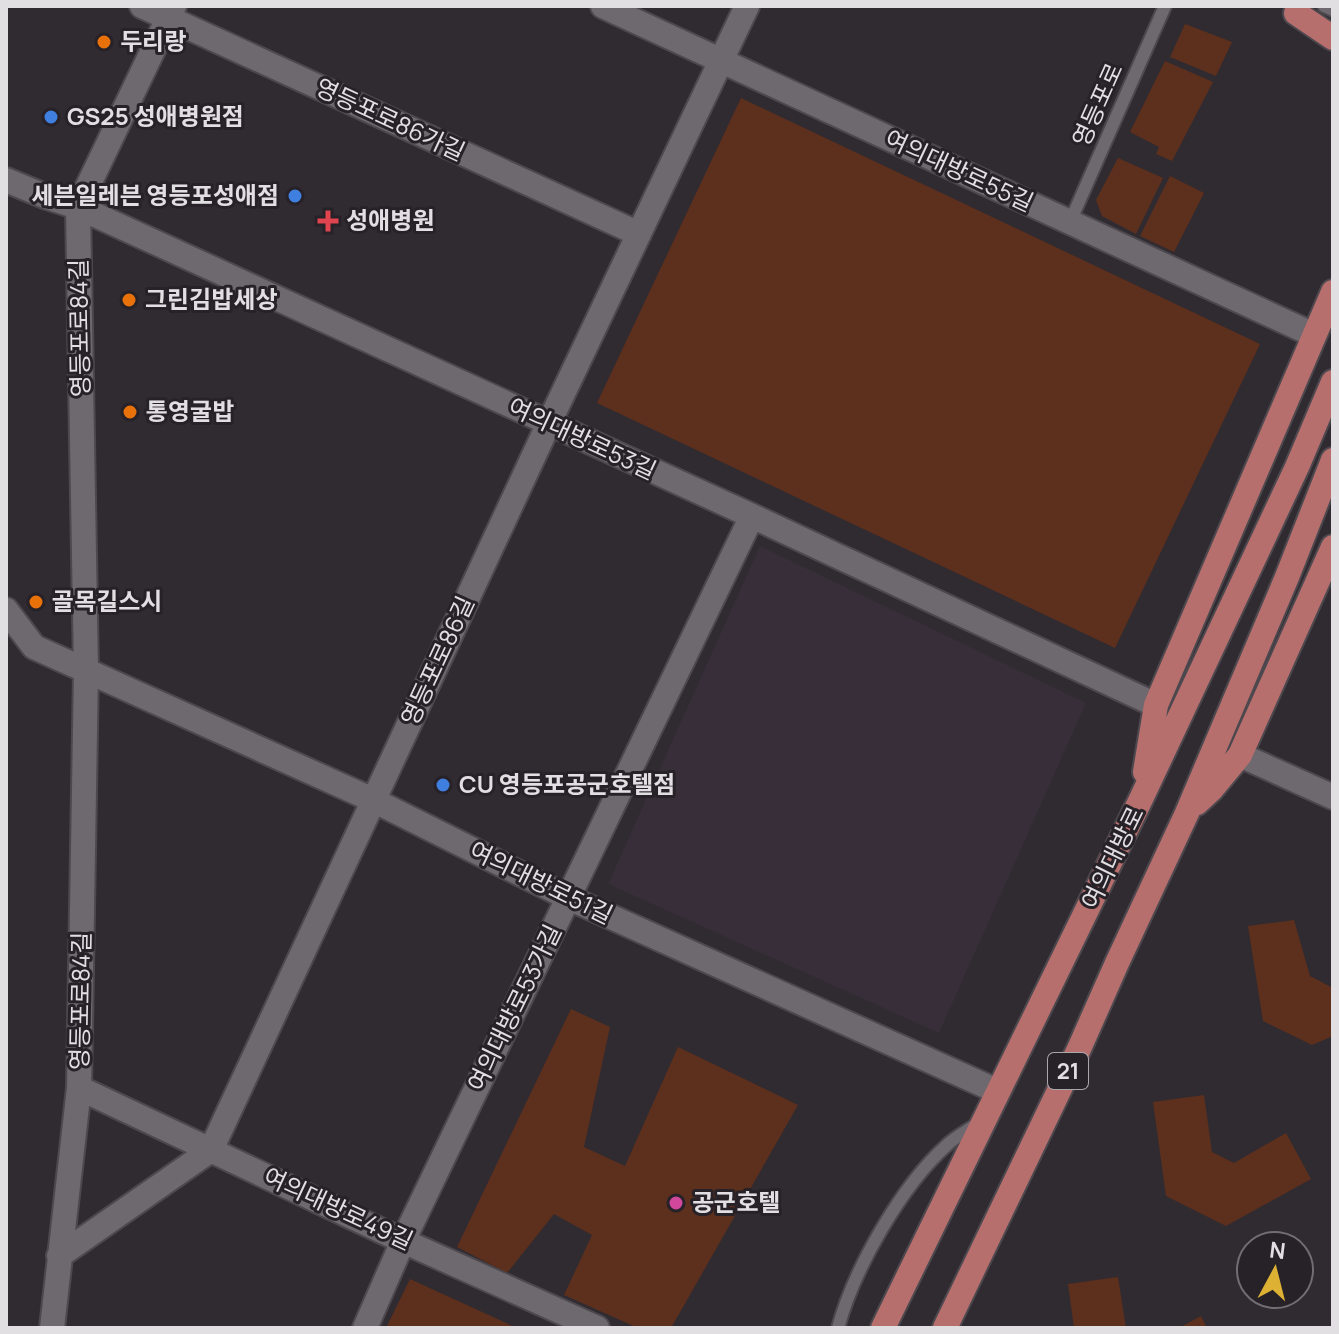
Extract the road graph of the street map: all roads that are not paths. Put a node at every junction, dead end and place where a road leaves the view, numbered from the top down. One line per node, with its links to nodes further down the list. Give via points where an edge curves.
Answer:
1 (142, 6): 7 (street, 영등포로86가길)
2 (603, 6): 10 (street, 여의대방로55길)
3 (747, 6): 10 (street, 영등포로86길)
4 (1165, 6): 13 (lane, 영등포로)
5 (1324, 6): 6 (lane)
6 (1333, 10)
7 (171, 12): 12 (street, 영등포로84길); 14 (street, 영등포로86가길)
8 (1296, 13): 9 (main road)
9 (1333, 38)
10 (722, 61): 13 (street, 여의대방로55길); 14 (street, 영등포로86길)
11 (6, 180): 12 (street, 여의대방로53길)
12 (78, 207): 18 (street, 여의대방로53길); 23 (street, 영등포로84길)
13 (1070, 222): 16 (street, 여의대방로55길)
14 (639, 234): 18 (street, 영등포로86길)
15 (1333, 292): 16 (main road)
16 (1314, 335): 24 (main road)
17 (1333, 382): 27 (main road, 여의대방로)
18 (549, 423): 20 (street, 여의대방로53길); 28 (street, 영등포로86길)
19 (1333, 460): 29 (main road, 여의대방로)
20 (752, 516): 24 (street, 여의대방로53길); 30 (street, 여의대방로53가길)
21 (1333, 547): 25 (main road, 21)
22 (6, 610): 23 (street, via 34,647)
23 (86, 671): 28 (street, 여의대방로51길); 31 (street, 영등포로84길)
24 (1156, 705): 27 (main road)
25 (1240, 755): 26 (street); 29 (main road, 21)
26 (1333, 797)
27 (1141, 799): 32 (main road, 여의대방로)
28 (373, 800): 30 (street, 여의대방로51길); 34 (street, 영등포로86길)
29 (1187, 813): 42 (main road, 여의대방로 / 21)
30 (569, 898): 32 (street, 여의대방로51길); 35 (street, 여의대방로53가길)
31 (79, 1088): 34 (street, 여의대방로49길); 36 (street, 영등포로84길)
32 (997, 1091): 33 (main road, 여의대방로)
33 (983, 1120): 40 (lane, via 949,1142 896,1206 860,1271); 41 (main road, 여의대방로)
34 (211, 1150): 35 (street, 여의대방로49길); 36 (street)
35 (403, 1241): 38 (street, 여의대방로53가길); 39 (street, 여의대방로49길)
36 (59, 1256): 37 (street, 영등포로84길)
37 (52, 1328)
38 (365, 1328)
39 (597, 1328)
40 (838, 1328)
41 (883, 1328)
42 (945, 1328)

